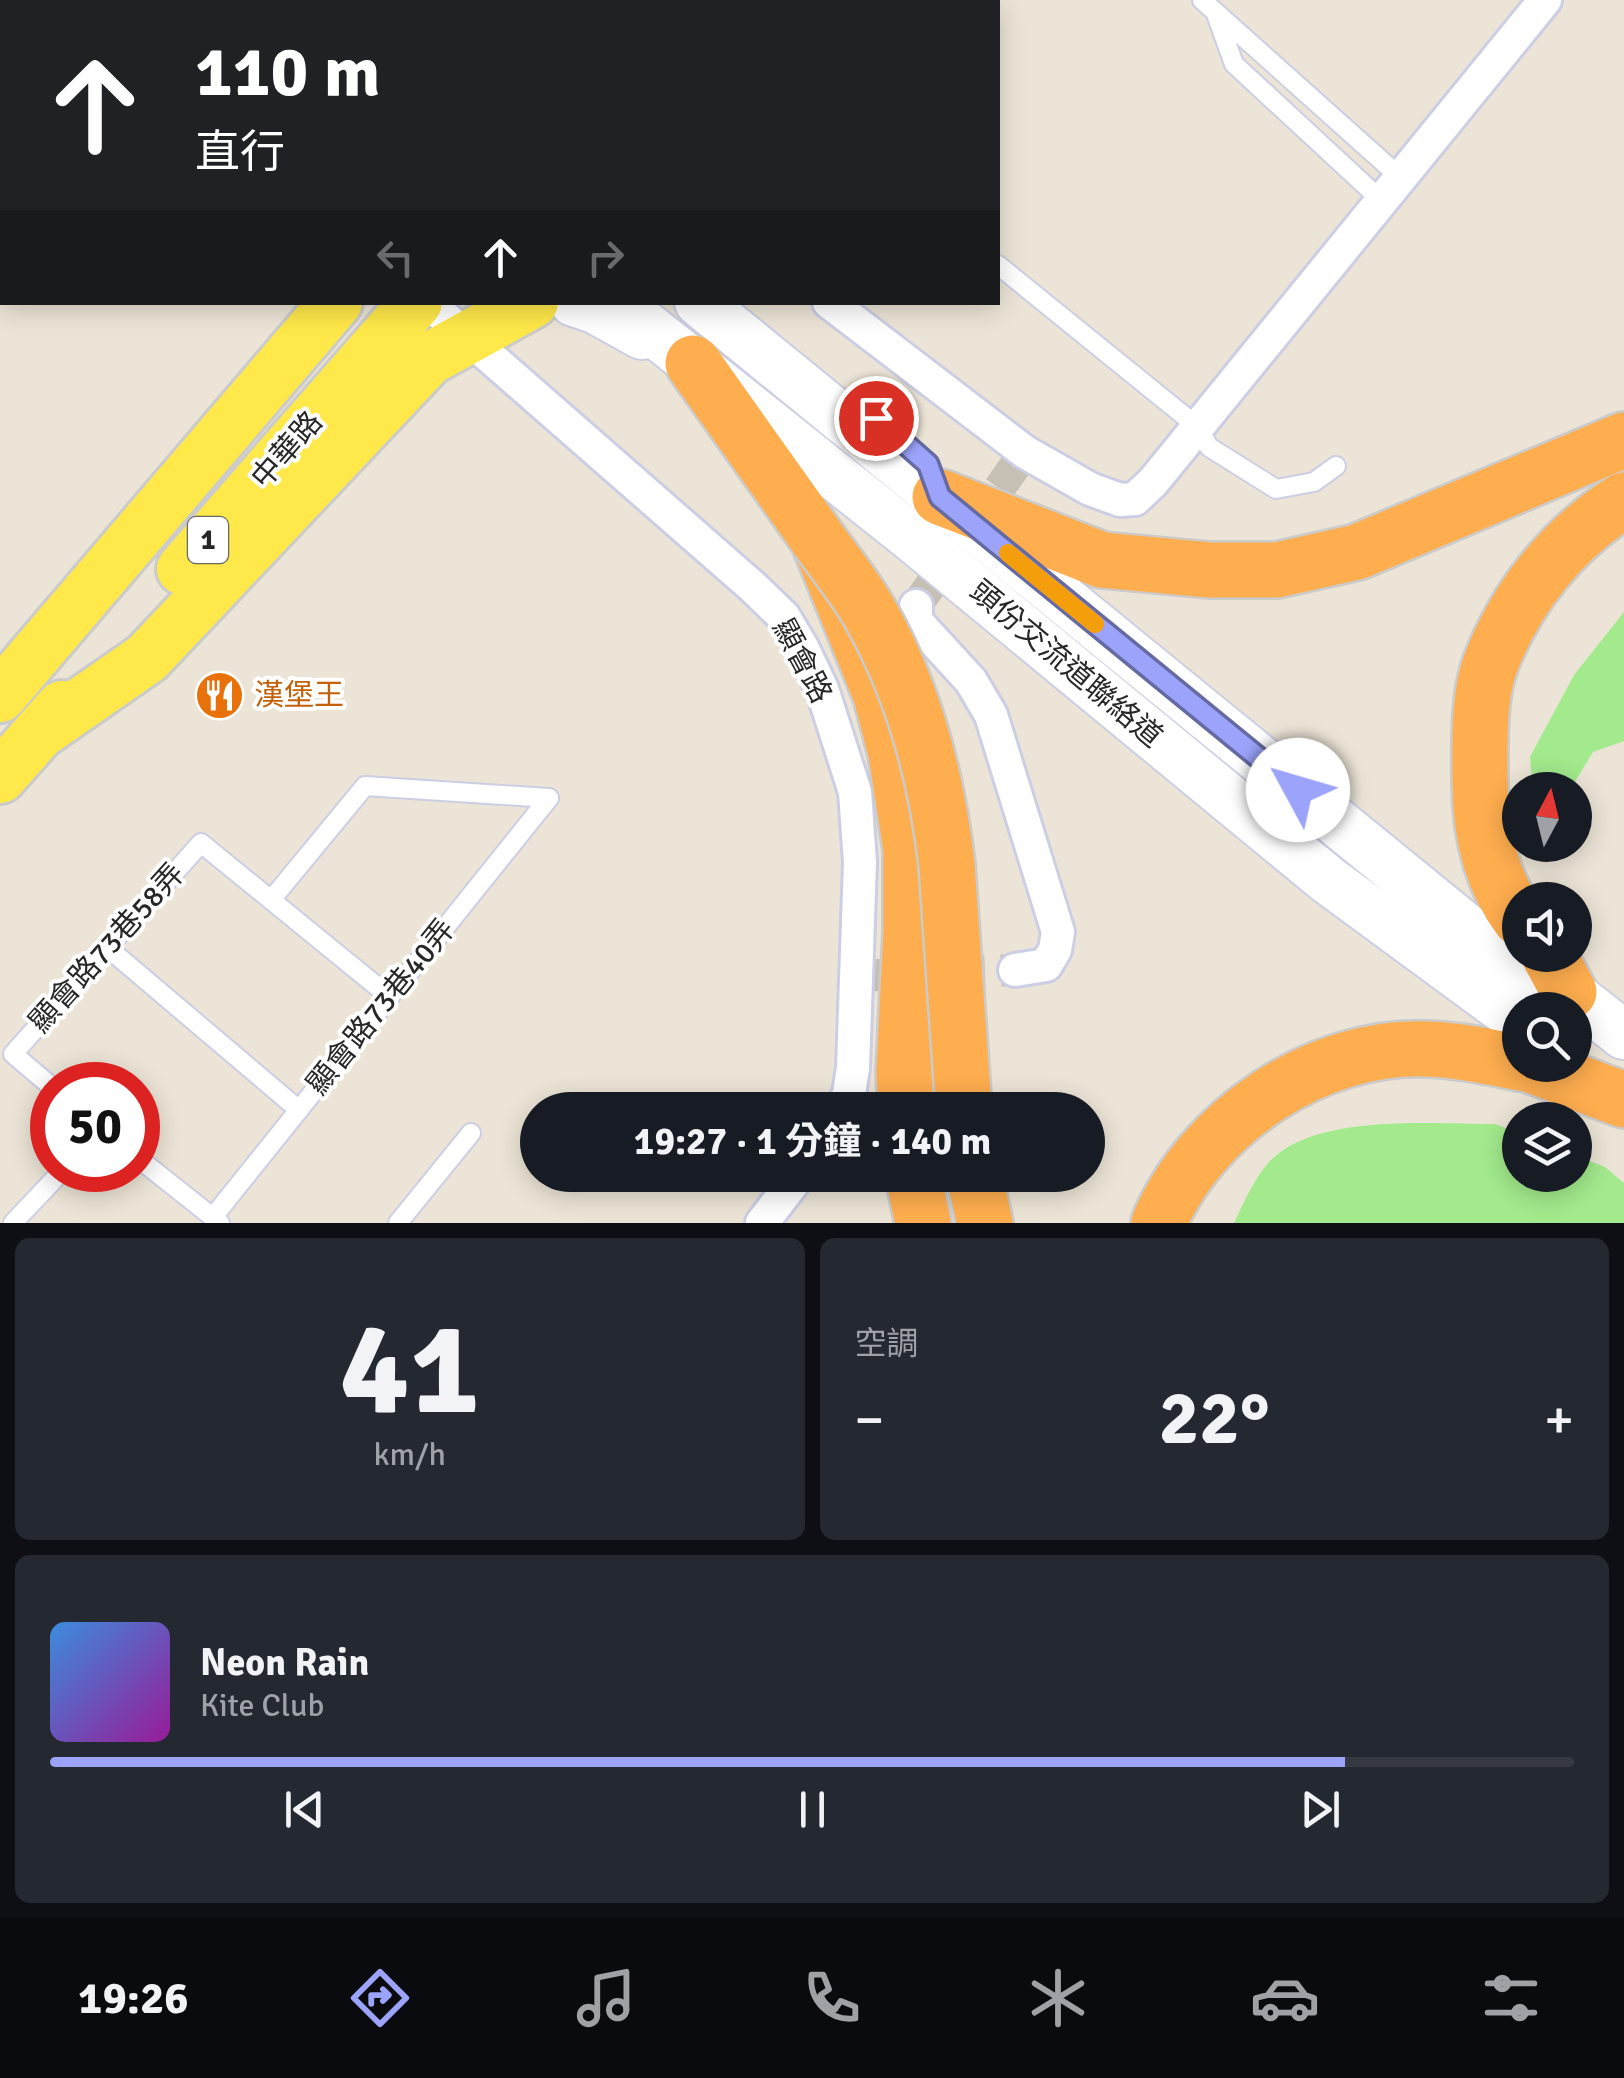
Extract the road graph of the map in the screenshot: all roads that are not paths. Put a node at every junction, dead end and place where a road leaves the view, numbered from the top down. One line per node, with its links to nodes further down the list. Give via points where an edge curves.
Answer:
1 (1545, 0): 3 (street)
2 (1209, 6): 3 (lane); 3 (lane, via 1234,64)
3 (1391, 190): 16 (street)
4 (1000, 267): 16 (lane)
5 (333, 305): 23 (main road, 中華路 / 1)
6 (413, 305): 24 (main road, 中華路 / 1)
7 (428, 305): 14 (street, 顯會路)
8 (527, 305): 14 (main road, 中華路)
9 (583, 305): 15 (main road)
10 (620, 305): 15 (main road, 頭份交流道聯絡道)
11 (703, 305): 19 (main road, 頭份交流道聯絡道)
12 (750, 305): 19 (main road, via 928,464)
13 (833, 305): 16 (street, via 1025,452 1108,497 1135,499)
14 (448, 348): 24 (main road, 中華路, via 148,658); 39 (street, 顯會路, via 753,587 804,649 851,778 858,827)
15 (693, 364): 21 (highway); 32 (main road, 頭份交流道聯絡道, via 1328,880)
16 (1198, 427): 18 (lane, via 1209,446 1276,489 1314,482)
17 (1624, 440): 19 (highway, via 1357,552 1276,570 1102,560)
18 (1336, 466)
19 (940, 497): 30 (main road, 頭份交流道聯絡道, via 1507,961)
20 (1624, 500): 26 (highway, via 1594,518 1551,560 1489,668 1480,806 1488,862)
21 (818, 539): 40 (highway, via 881,696 904,799 912,890); 41 (highway, bridge, via 871,614 912,706 929,768 947,865)
22 (916, 606): 29 (street, via 916,621 971,681 991,715 1058,932 1046,964)
23 (0, 696)
24 (40, 733): 25 (main road, 中華路 / 1)
25 (0, 777)
26 (1502, 887)
27 (271, 900): 28 (lane, 顯會路73巷58弄, via 201,842); 31 (lane); 31 (lane, 顯會路73巷40弄, via 365,786 549,798)
28 (108, 948): 36 (lane, 顯會路73巷58弄, via 13,1054); 43 (lane)
29 (1015, 970)
30 (1559, 974): 33 (main road, 頭份交流道聯絡道)
31 (390, 997): 43 (lane, 顯會路73巷40弄)
32 (1502, 1008)
33 (1624, 1035)
34 (1502, 1060): 56 (highway, via 1425,1048 1329,1065 1282,1086 1222,1130 1171,1193)
35 (1592, 1061): 37 (main road)
36 (30, 1068)
37 (1624, 1079)
38 (1577, 1082): 42 (highway)
39 (849, 1092)
40 (905, 1092)
41 (963, 1092)
42 (1624, 1100)
43 (299, 1110): 50 (lane, 顯會路73巷40弄)
44 (471, 1133): 52 (lane)
45 (160, 1175): 50 (lane)
46 (42, 1192): 51 (lane)
47 (787, 1192): 53 (street)
48 (917, 1192): 54 (highway)
49 (978, 1192): 55 (highway)
50 (217, 1220)
51 (13, 1223)
52 (398, 1223)
53 (762, 1223)
54 (923, 1223)
55 (985, 1223)
56 (1159, 1223)

